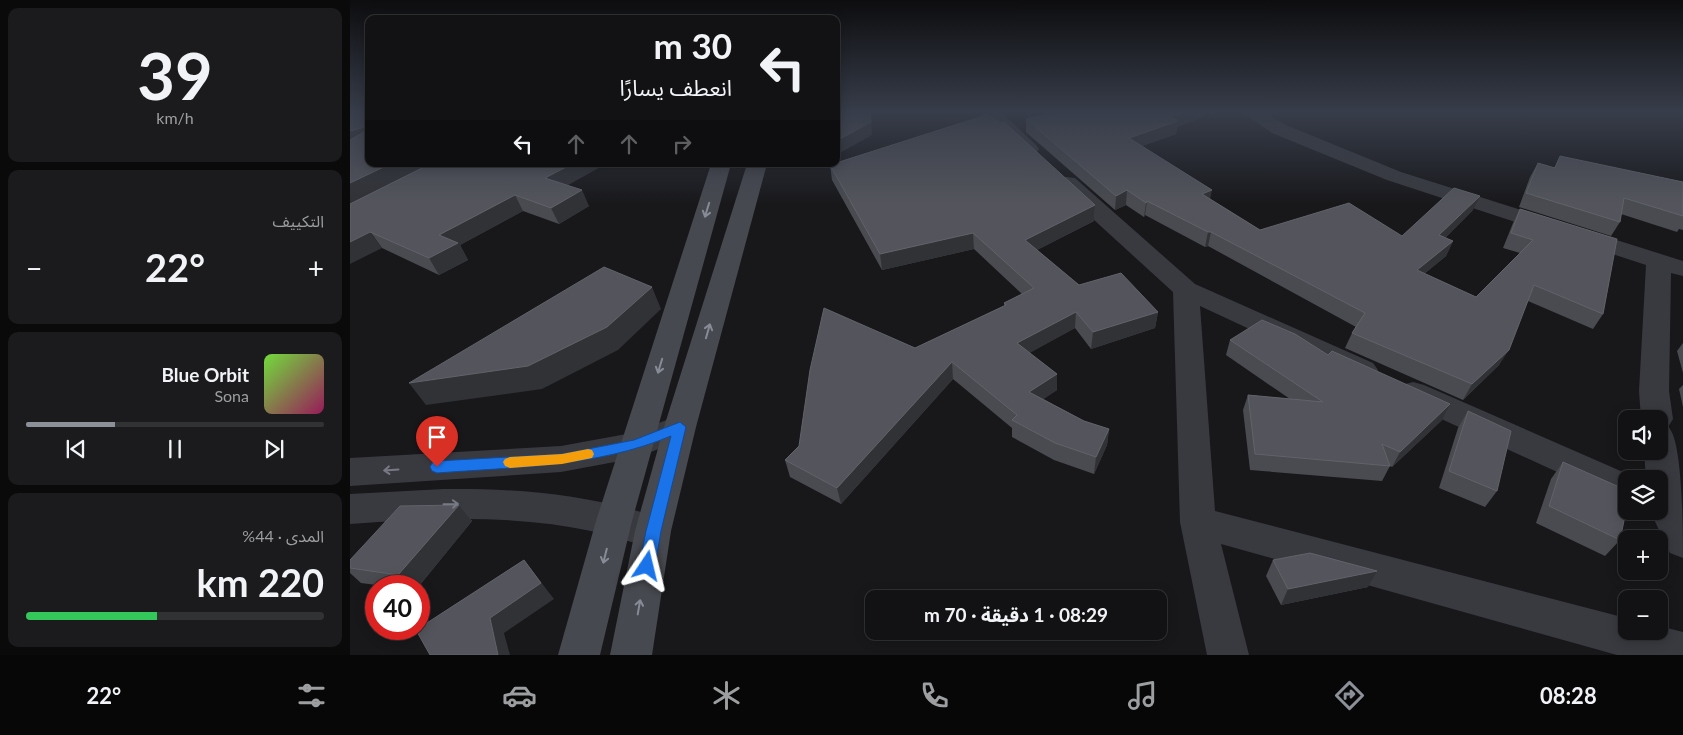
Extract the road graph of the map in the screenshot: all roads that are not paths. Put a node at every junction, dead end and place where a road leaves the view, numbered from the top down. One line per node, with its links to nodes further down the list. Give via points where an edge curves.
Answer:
1 (1024, 143): 6 (street)
2 (1310, 143): 5 (street, via 1394,176)
3 (720, 167): 9 (street, one-way to 9)
4 (756, 167): 8 (street, one-way to 4)
5 (1671, 266): 7 (street, via 1654,391)
6 (1186, 290): 12 (street); 16 (street)
7 (1656, 410)
8 (680, 427): 9 (street); 17 (street)
9 (636, 445): 11 (street, one-way to 11, via 562,459); 15 (street)
10 (1662, 460): 13 (street)
11 (350, 472)
12 (1618, 484)
13 (1669, 506): 18 (street)
14 (350, 509): 15 (street, one-way to 15, via 415,504 494,504 577,513)
15 (614, 521): 17 (street); 20 (street, one-way to 20)
16 (1198, 522): 19 (street); 22 (street)
17 (653, 531): 21 (street, one-way to 17)
18 (1683, 542)
19 (1683, 653)
20 (579, 655)
21 (631, 655)
22 (1228, 655)

